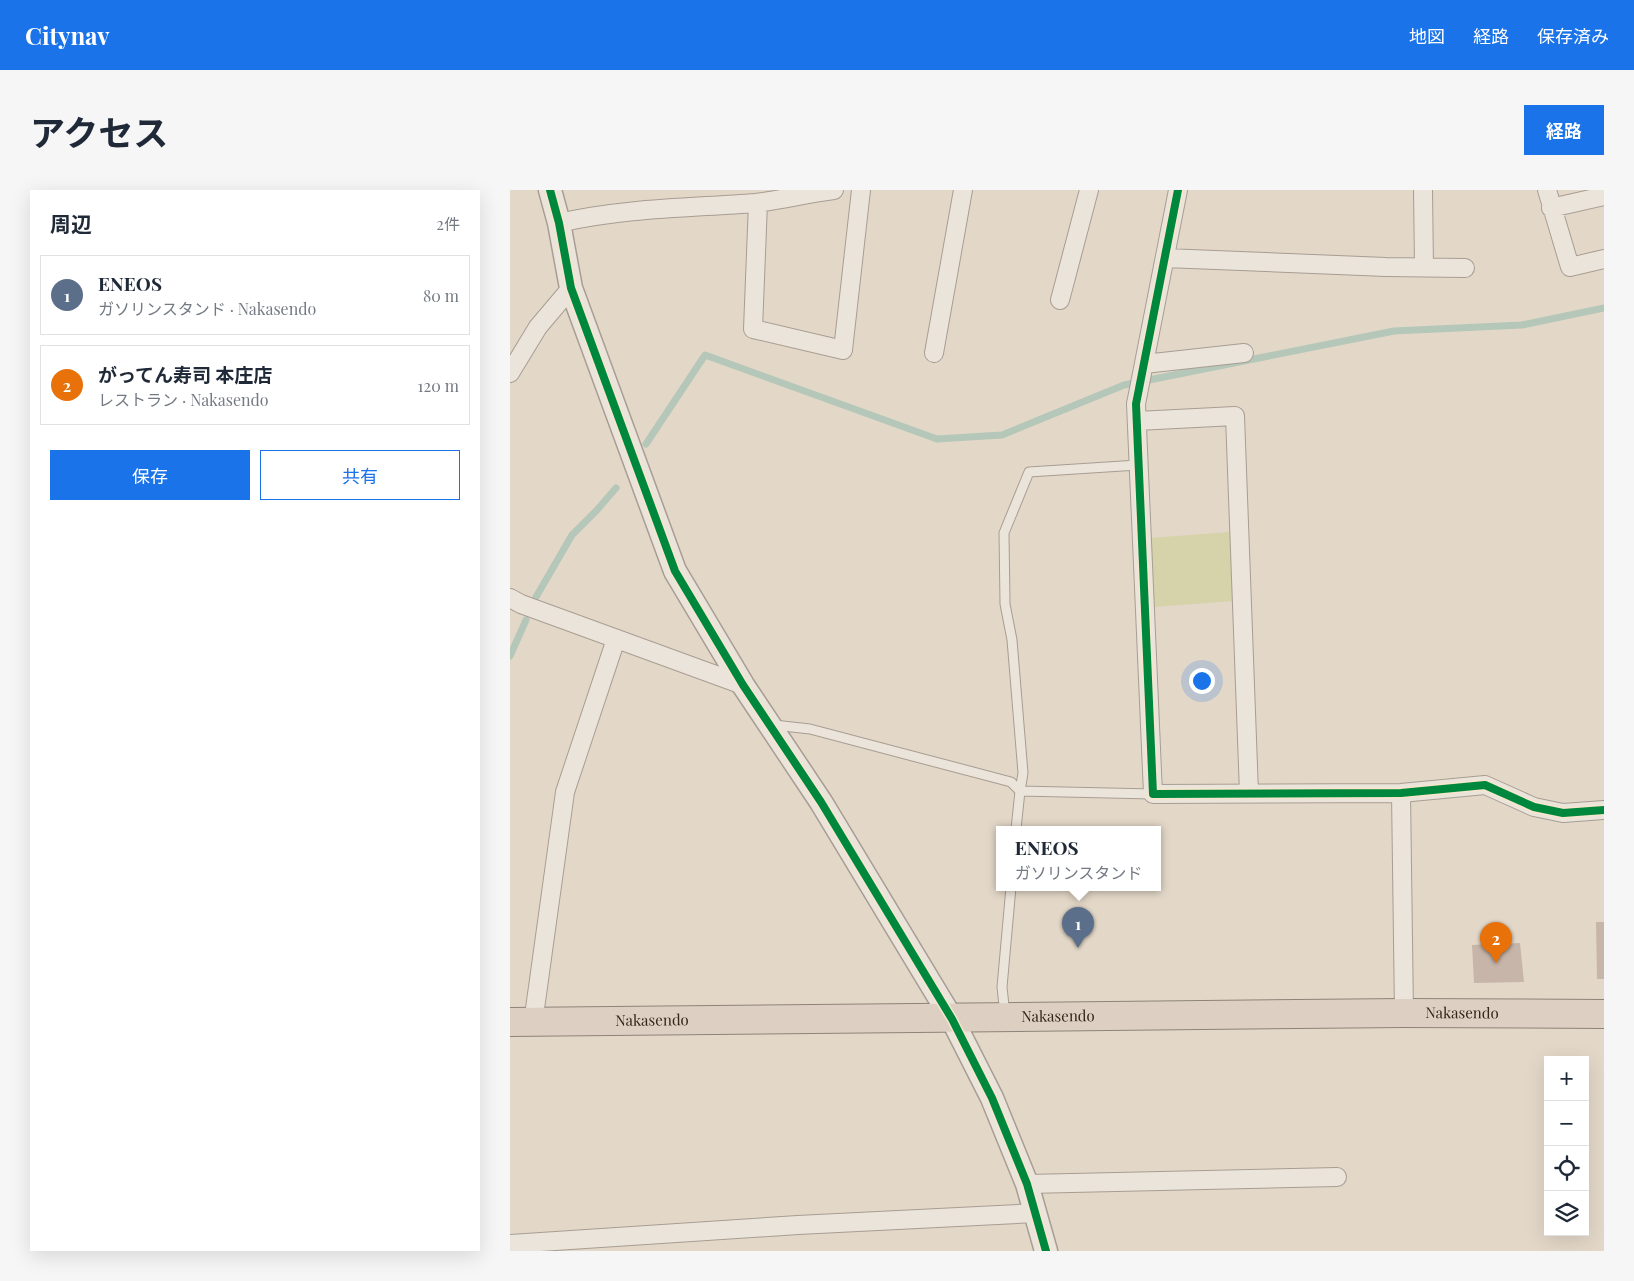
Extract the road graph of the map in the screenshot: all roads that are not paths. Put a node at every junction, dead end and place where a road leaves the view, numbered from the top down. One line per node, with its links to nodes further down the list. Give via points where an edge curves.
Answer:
1 (550, 190): 13 (street)
2 (834, 190): 9 (street)
3 (861, 190): 11 (street, via 843,350 753,330)
4 (963, 190): 20 (street)
5 (1089, 190): 19 (street)
6 (1178, 190): 14 (street)
7 (1423, 190): 16 (street)
8 (1547, 190): 12 (street)
9 (782, 194): 11 (street)
10 (1604, 196): 12 (street)
11 (758, 202): 13 (street, via 645,209)
12 (1551, 208): 15 (street, via 1570,268)
13 (559, 223): 18 (street)
14 (1164, 258): 16 (street); 22 (street)
15 (1604, 259)
16 (1424, 267): 17 (street)
17 (1465, 268)
18 (571, 288): 23 (street, via 538,327); 28 (street, via 675,571)
19 (1060, 300)
20 (934, 353)
21 (1244, 353): 22 (street)
22 (1143, 369): 24 (street, via 1136,404)
23 (510, 373)
24 (1137, 421): 25 (street); 32 (street, via 1235,416)
25 (1138, 465): 30 (lane, via 1029,472 1004,533 1005,604 1012,640 1023,773); 33 (street)
26 (510, 598): 27 (street)
27 (616, 639): 28 (street); 41 (street, via 565,792)
28 (743, 685): 29 (street)
29 (769, 724): 30 (lane, via 810,729 1011,782); 40 (street, via 821,802)
30 (1020, 791): 33 (lane); 35 (lane)
31 (1401, 792): 32 (street); 34 (street, via 1485,785 1534,807 1563,813); 37 (street)
32 (1249, 793): 33 (street)
33 (1153, 794)
34 (1604, 810)
35 (1016, 826)
36 (1011, 891): 39 (lane, via 1002,987)
37 (1404, 1013): 38 (highway, Nakasendo); 39 (highway, Nakasendo)
38 (1604, 1014)
39 (1006, 1018): 40 (highway, Nakasendo)
40 (952, 1019): 41 (highway, Nakasendo); 43 (street, via 992,1098)
41 (522, 1022)
42 (1338, 1176): 43 (street)
43 (1027, 1184): 44 (street)
44 (1036, 1213): 45 (street); 46 (street)
45 (510, 1244)
46 (1046, 1251)

